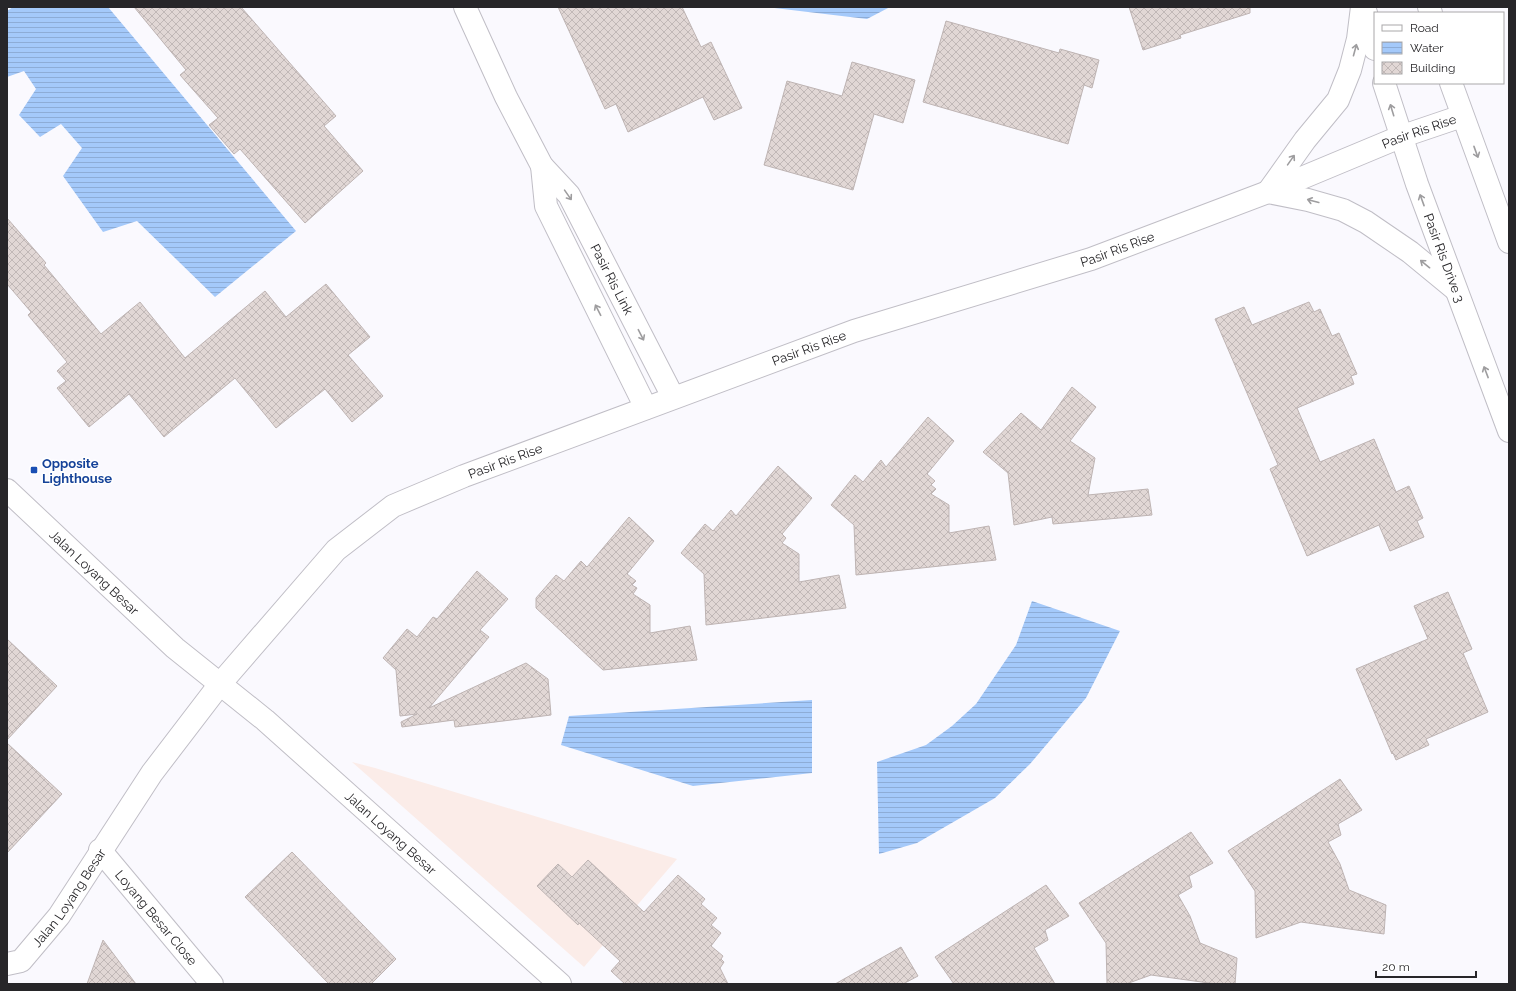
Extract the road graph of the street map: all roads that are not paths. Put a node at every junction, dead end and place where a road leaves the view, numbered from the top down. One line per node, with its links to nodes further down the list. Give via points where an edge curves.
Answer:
1 (465, 7): 8 (street, Pasir Ris Link)
2 (1363, 7): 3 (street); 9 (street, one-way to 2, via 1305,140 1338,100 1350,70)
3 (1374, 46)
4 (1384, 84): 7 (street, Pasir Ris Drive 3, one-way to 4)
5 (1451, 84): 6 (street)
6 (1462, 116): 7 (street, Pasir Ris Rise); 10 (street, one-way to 10)
7 (1400, 137): 9 (street, Pasir Ris Rise); 11 (street, Pasir Ris Drive 3, one-way to 7)
8 (542, 166): 12 (street, Pasir Ris Link, one-way to 12, via 569,195); 13 (street, Pasir Ris Link, one-way to 8, via 546,206)
9 (1268, 192): 11 (street, one-way to 9, via 1410,252 1366,222 1343,210); 12 (street, Pasir Ris Rise, via 1091,259 854,332)
10 (1509, 242)
11 (1455, 289): 14 (street, Pasir Ris Drive 3, one-way to 11)
12 (673, 397): 13 (street, Pasir Ris Rise)
13 (646, 408): 16 (street, Pasir Ris Rise, via 464,476 393,506 336,550)
14 (1509, 431)
15 (7, 490): 16 (street, Jalan Loyang Besar, via 174,648)
16 (220, 684): 17 (street, Jalan Loyang Besar, via 152,773); 20 (street, Jalan Loyang Besar, via 265,720)
17 (100, 850): 18 (street, Jalan Loyang Besar, via 59,916 37,945 21,961); 19 (street, Loyang Besar Close)
18 (7, 964)
19 (212, 984)
20 (560, 984)

